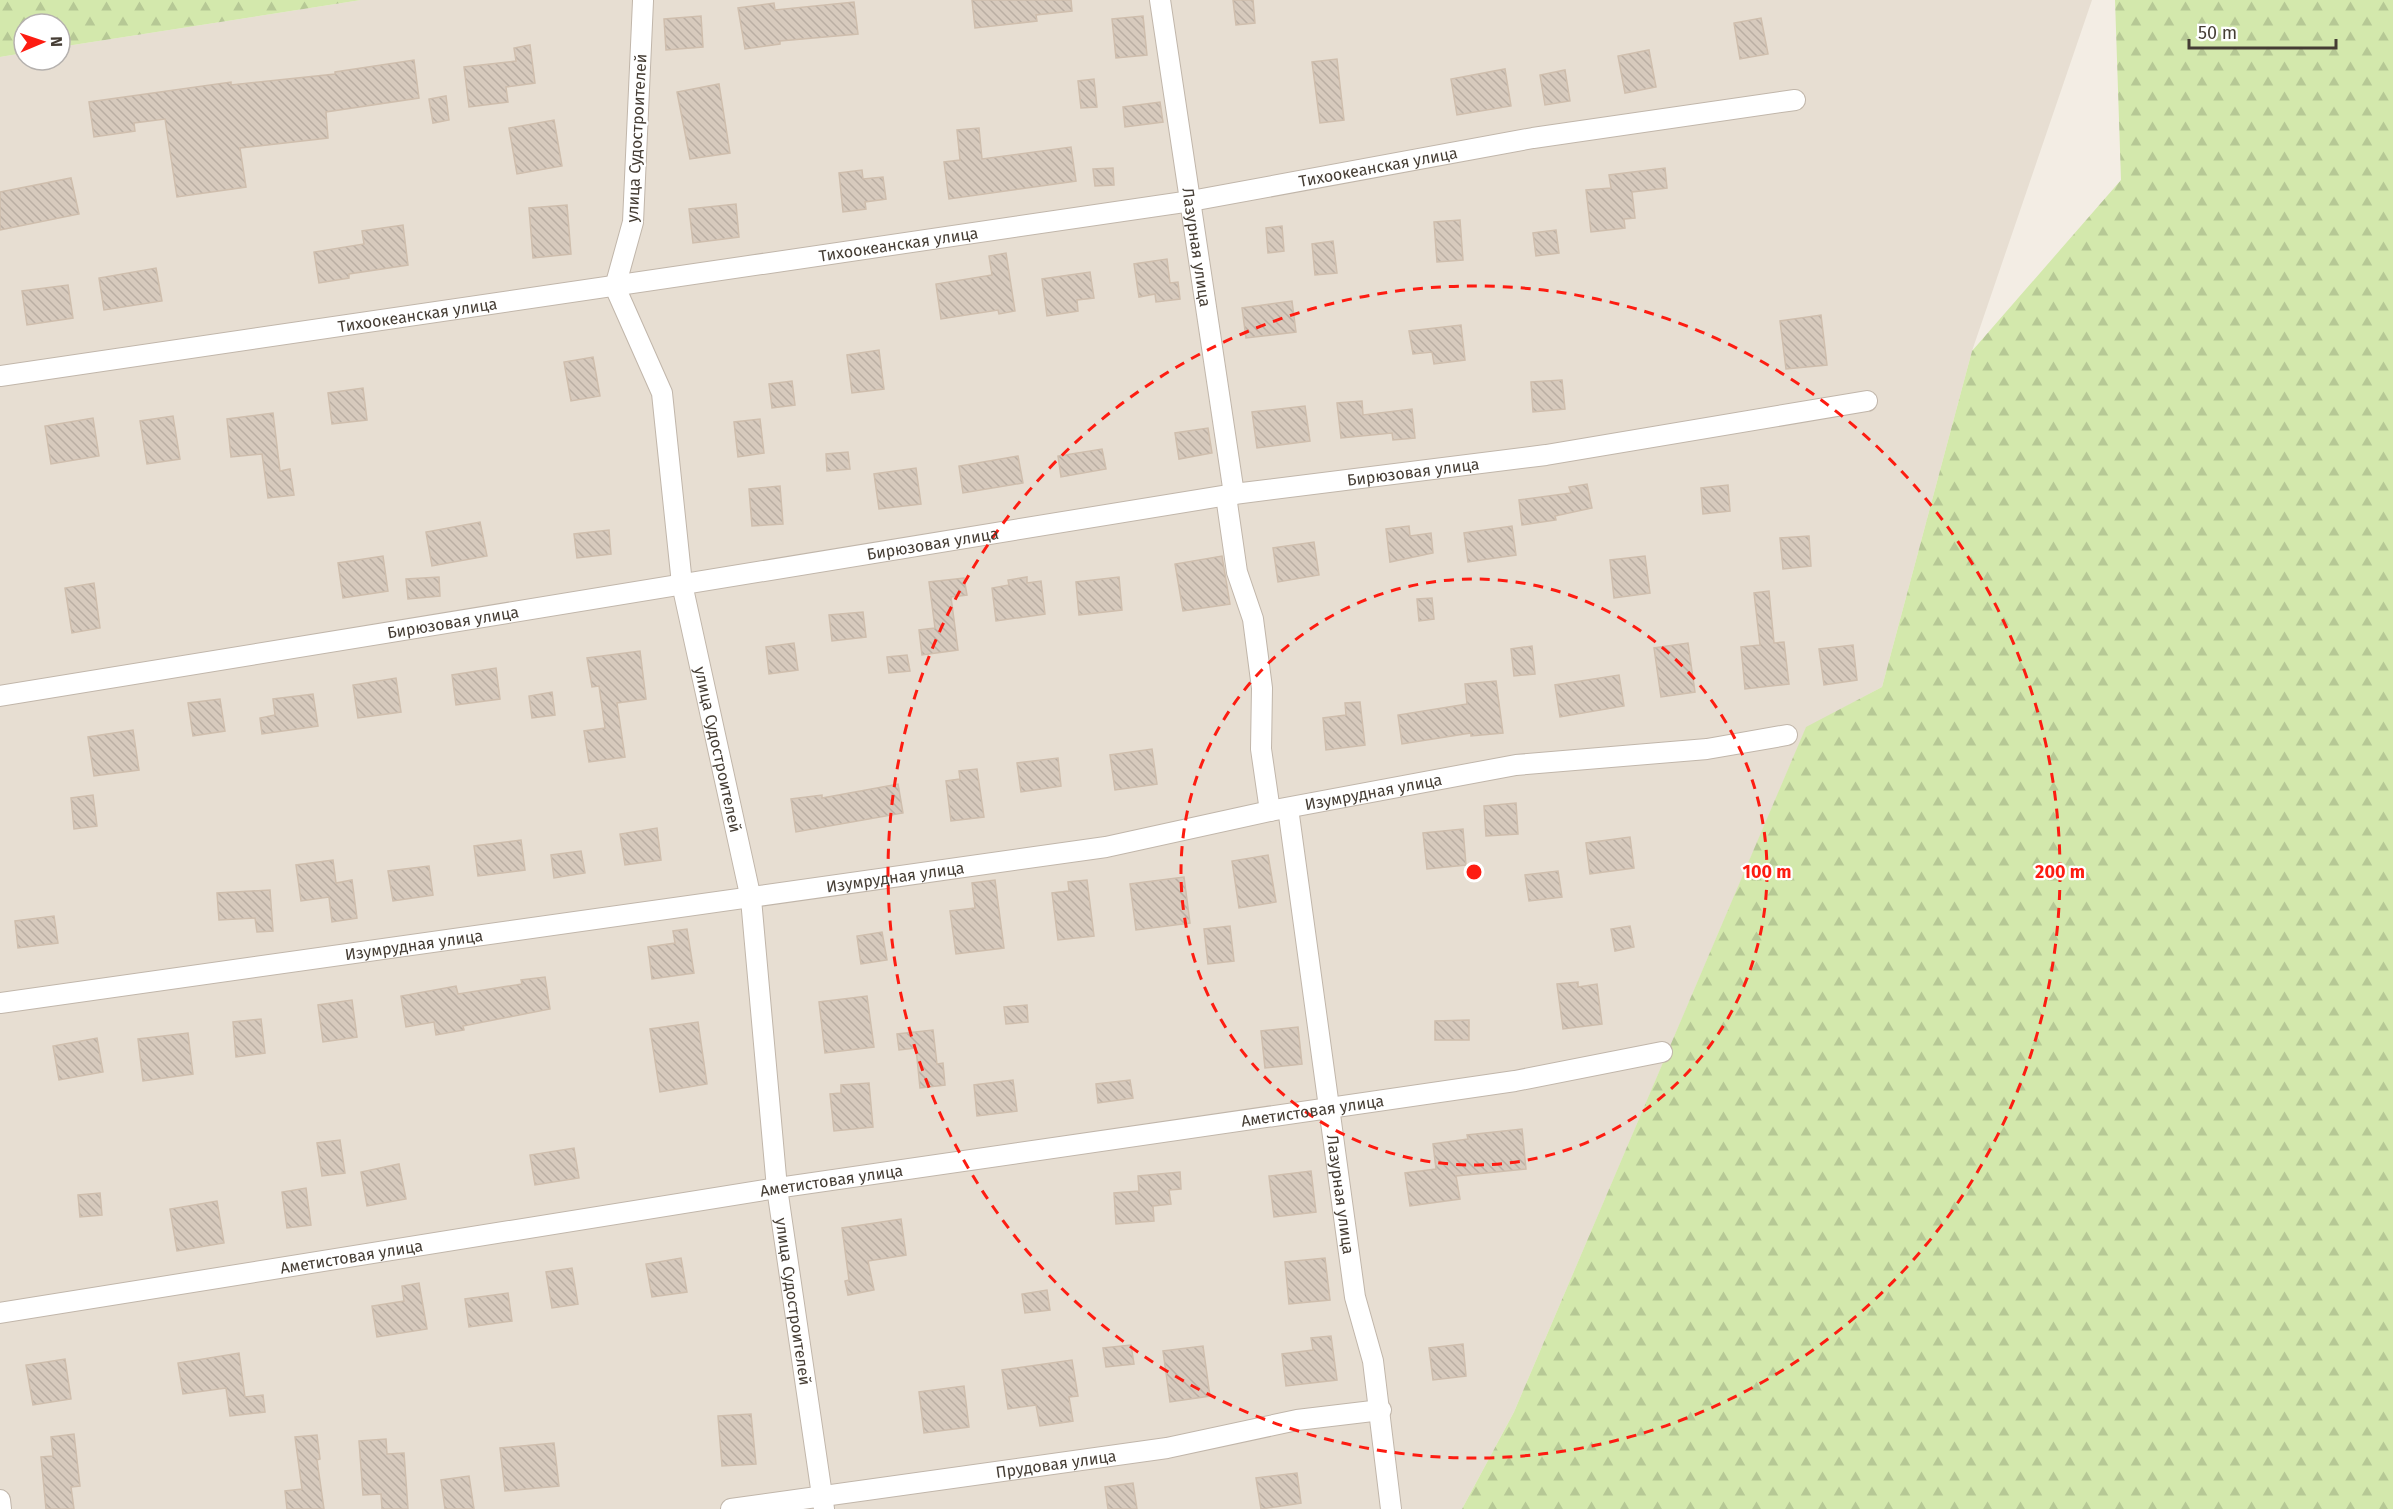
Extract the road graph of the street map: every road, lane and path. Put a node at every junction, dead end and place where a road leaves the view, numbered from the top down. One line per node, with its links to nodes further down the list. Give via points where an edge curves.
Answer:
1 (1160, 0): 4 (street, Лазурная улица)
2 (643, 1): 5 (street, улица Судостроителей, via 633,222)
3 (1795, 100): 4 (street, Тихоокеанская улица, via 1533,138)
4 (1191, 201): 5 (street, Тихоокеанская улица); 8 (street, Лазурная улица)
5 (615, 286): 6 (street, Тихоокеанская улица); 9 (street, улица Судостроителей, via 662,393)
6 (0, 376)
7 (1867, 401): 8 (street, Бирюзовая улица, via 1546,455)
8 (1230, 495): 9 (street, Бирюзовая улица); 12 (street, Лазурная улица, via 1237,572 1253,619 1262,688 1261,749)
9 (682, 584): 10 (street, Бирюзовая улица); 13 (street, улица Судостроителей)
10 (0, 696)
11 (1787, 735): 12 (street, Изумрудная улица, via 1707,749 1516,765)
12 (1279, 810): 13 (street, Изумрудная улица, via 1106,847); 16 (street, Лазурная улица)
13 (751, 899): 14 (street, Изумрудная улица); 17 (street, улица Судостроителей)
14 (0, 1004)
15 (1662, 1052): 16 (street, Аметистовая улица, via 1515,1081)
16 (1329, 1107): 17 (street, Аметистовая улица); 19 (street, Лазурная улица, via 1355,1297 1373,1361)
17 (777, 1188): 18 (street, Аметистовая улица); 21 (street, улица Судостроителей)
18 (0, 1313)
19 (1381, 1410): 21 (street, Прудовая улица, via 1298,1420 1167,1448); 24 (street, Лазурная улица)
20 (0, 1500): 22 (street)
21 (823, 1502): 23 (street, Прудовая улица)
22 (1, 1509)
23 (730, 1509)
24 (1391, 1509)

